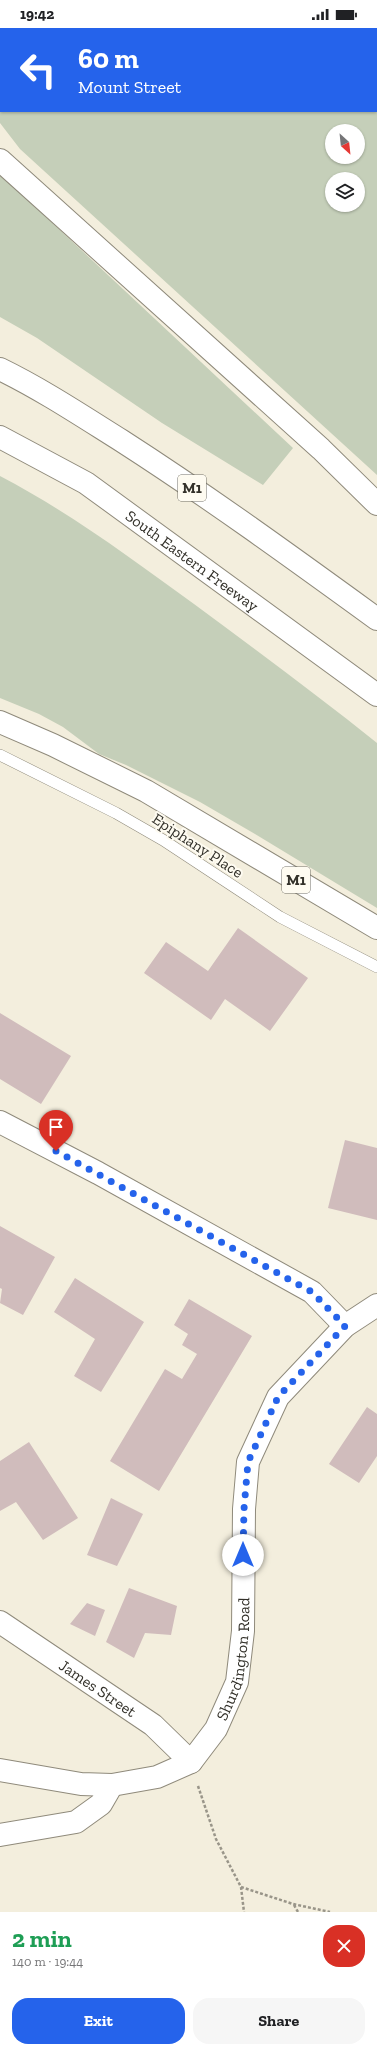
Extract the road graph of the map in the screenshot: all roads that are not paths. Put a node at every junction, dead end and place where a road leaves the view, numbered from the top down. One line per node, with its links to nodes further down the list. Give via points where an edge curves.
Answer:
1 (0, 160): 4 (main road, via 321,449)
2 (0, 369): 5 (main road, M1, via 37,387 160,465)
3 (0, 437): 6 (main road, South Eastern Freeway, via 86,484)
4 (377, 504)
5 (377, 619)
6 (377, 695)
7 (0, 722): 9 (main road, M1, via 54,745 146,791)
8 (0, 755): 10 (lane, Epiphany Place, via 116,813 163,840 280,917)
9 (377, 928)
10 (377, 968)
11 (0, 1122): 13 (main road, via 312,1292)
12 (377, 1305): 13 (main road, Shurdington Road)
13 (345, 1326): 15 (main road, Shurdington Road, via 278,1397 248,1462 244,1509 243,1631 237,1682 216,1729)
14 (0, 1622): 15 (main road, James Street, via 153,1725)
15 (191, 1762): 17 (main road, Shurdington Road, via 157,1777)
16 (0, 1770): 17 (main road, Shurdington Road, via 81,1784)
17 (112, 1785): 18 (main road, via 101,1804 76,1822)
18 (0, 1835)

